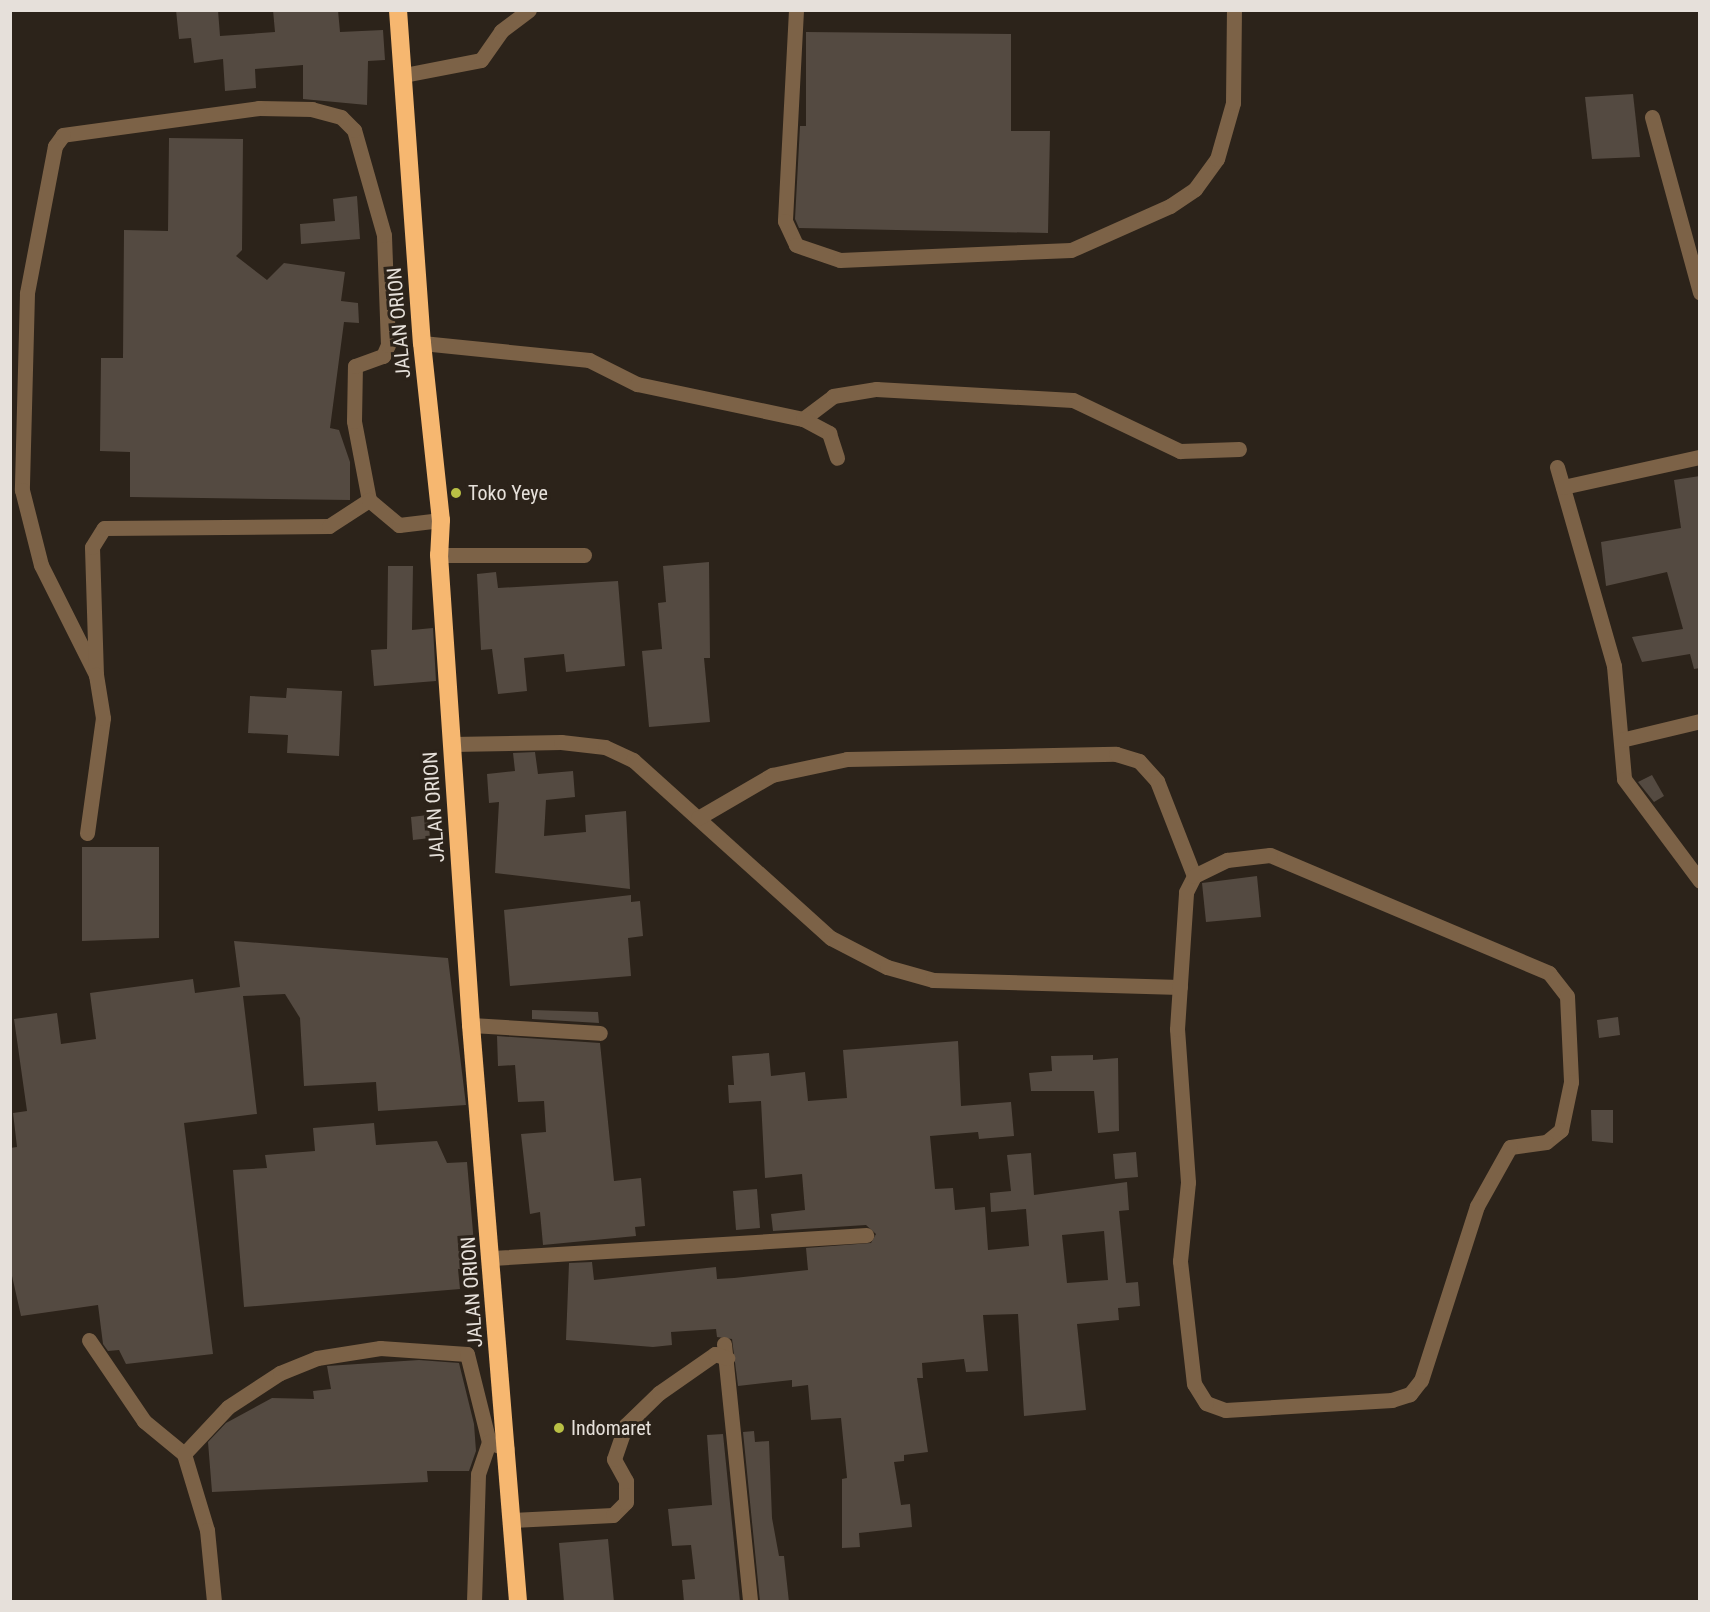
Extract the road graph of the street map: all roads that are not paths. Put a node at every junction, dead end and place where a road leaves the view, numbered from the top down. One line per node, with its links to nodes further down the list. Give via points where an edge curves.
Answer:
1 (398, 10): 5 (highway, JALAN ORION)
2 (529, 10): 5 (street, via 501,31 481,60)
3 (796, 10): 4 (street, via 784,221 796,245 840,260 1071,250 1170,206 1195,189 1217,159 1233,103)
4 (1234, 10)
5 (404, 75): 8 (highway, JALAN ORION)
6 (1652, 117): 7 (street)
7 (1700, 293)
8 (422, 343): 9 (street, via 589,360 637,384); 16 (highway, JALAN ORION)
9 (803, 419): 10 (street, via 833,396 876,389 1073,400 1180,451); 12 (street, via 829,433)
10 (1239, 449)
11 (1700, 457): 14 (street)
12 (837, 458)
13 (1557, 467): 14 (street)
14 (1563, 487): 21 (street, via 1614,666)
15 (369, 500): 16 (street, via 399,525); 19 (street, via 328,526 104,528 92,547); 19 (street, via 354,421 355,366 383,356 388,345 384,235 354,130 342,117 312,109 259,108 63,135 55,146 27,293 22,490 41,565)
16 (441, 520): 17 (highway, JALAN ORION)
17 (439, 555): 18 (street); 22 (highway, JALAN ORION)
18 (584, 555)
19 (96, 675): 24 (street, via 103,718)
20 (1700, 721): 21 (street)
21 (1621, 740): 26 (street, via 1632,793)
22 (452, 744): 23 (street, via 605,747 633,760); 28 (highway, JALAN ORION)
23 (698, 818): 25 (street, via 772,775 847,759 1116,754 1139,761 1157,781); 27 (street, via 831,938 887,967 933,980)
24 (87, 833)
25 (1194, 876): 27 (street, via 1186,892); 27 (street, via 1227,860 1270,855 1549,973 1568,996 1571,1082 1561,1130 1546,1142 1510,1147 1477,1206 1421,1380 1410,1394 1392,1400 1225,1410 1206,1403 1194,1384 1180,1261 1188,1182 1176,1029)
26 (1700, 881)
27 (1180, 987)
28 (471, 1025): 29 (street); 31 (highway, JALAN ORION)
29 (600, 1033)
30 (866, 1235): 31 (street, via 678,1251)
31 (492, 1258): 34 (highway, JALAN ORION)
32 (89, 1340): 35 (street, via 144,1421)
33 (489, 1442): 34 (street); 35 (street, via 467,1354 380,1348 317,1358 280,1372 228,1407); 38 (street, via 478,1474)
34 (507, 1449): 36 (highway, JALAN ORION)
35 (184, 1454): 37 (street, via 207,1530)
36 (512, 1520): 39 (highway, JALAN ORION); 40 (street, via 613,1515 626,1502 626,1481 614,1459 626,1425 659,1393 715,1354 726,1351)
37 (214, 1602)
38 (474, 1602)
39 (518, 1602)
40 (750, 1602)

